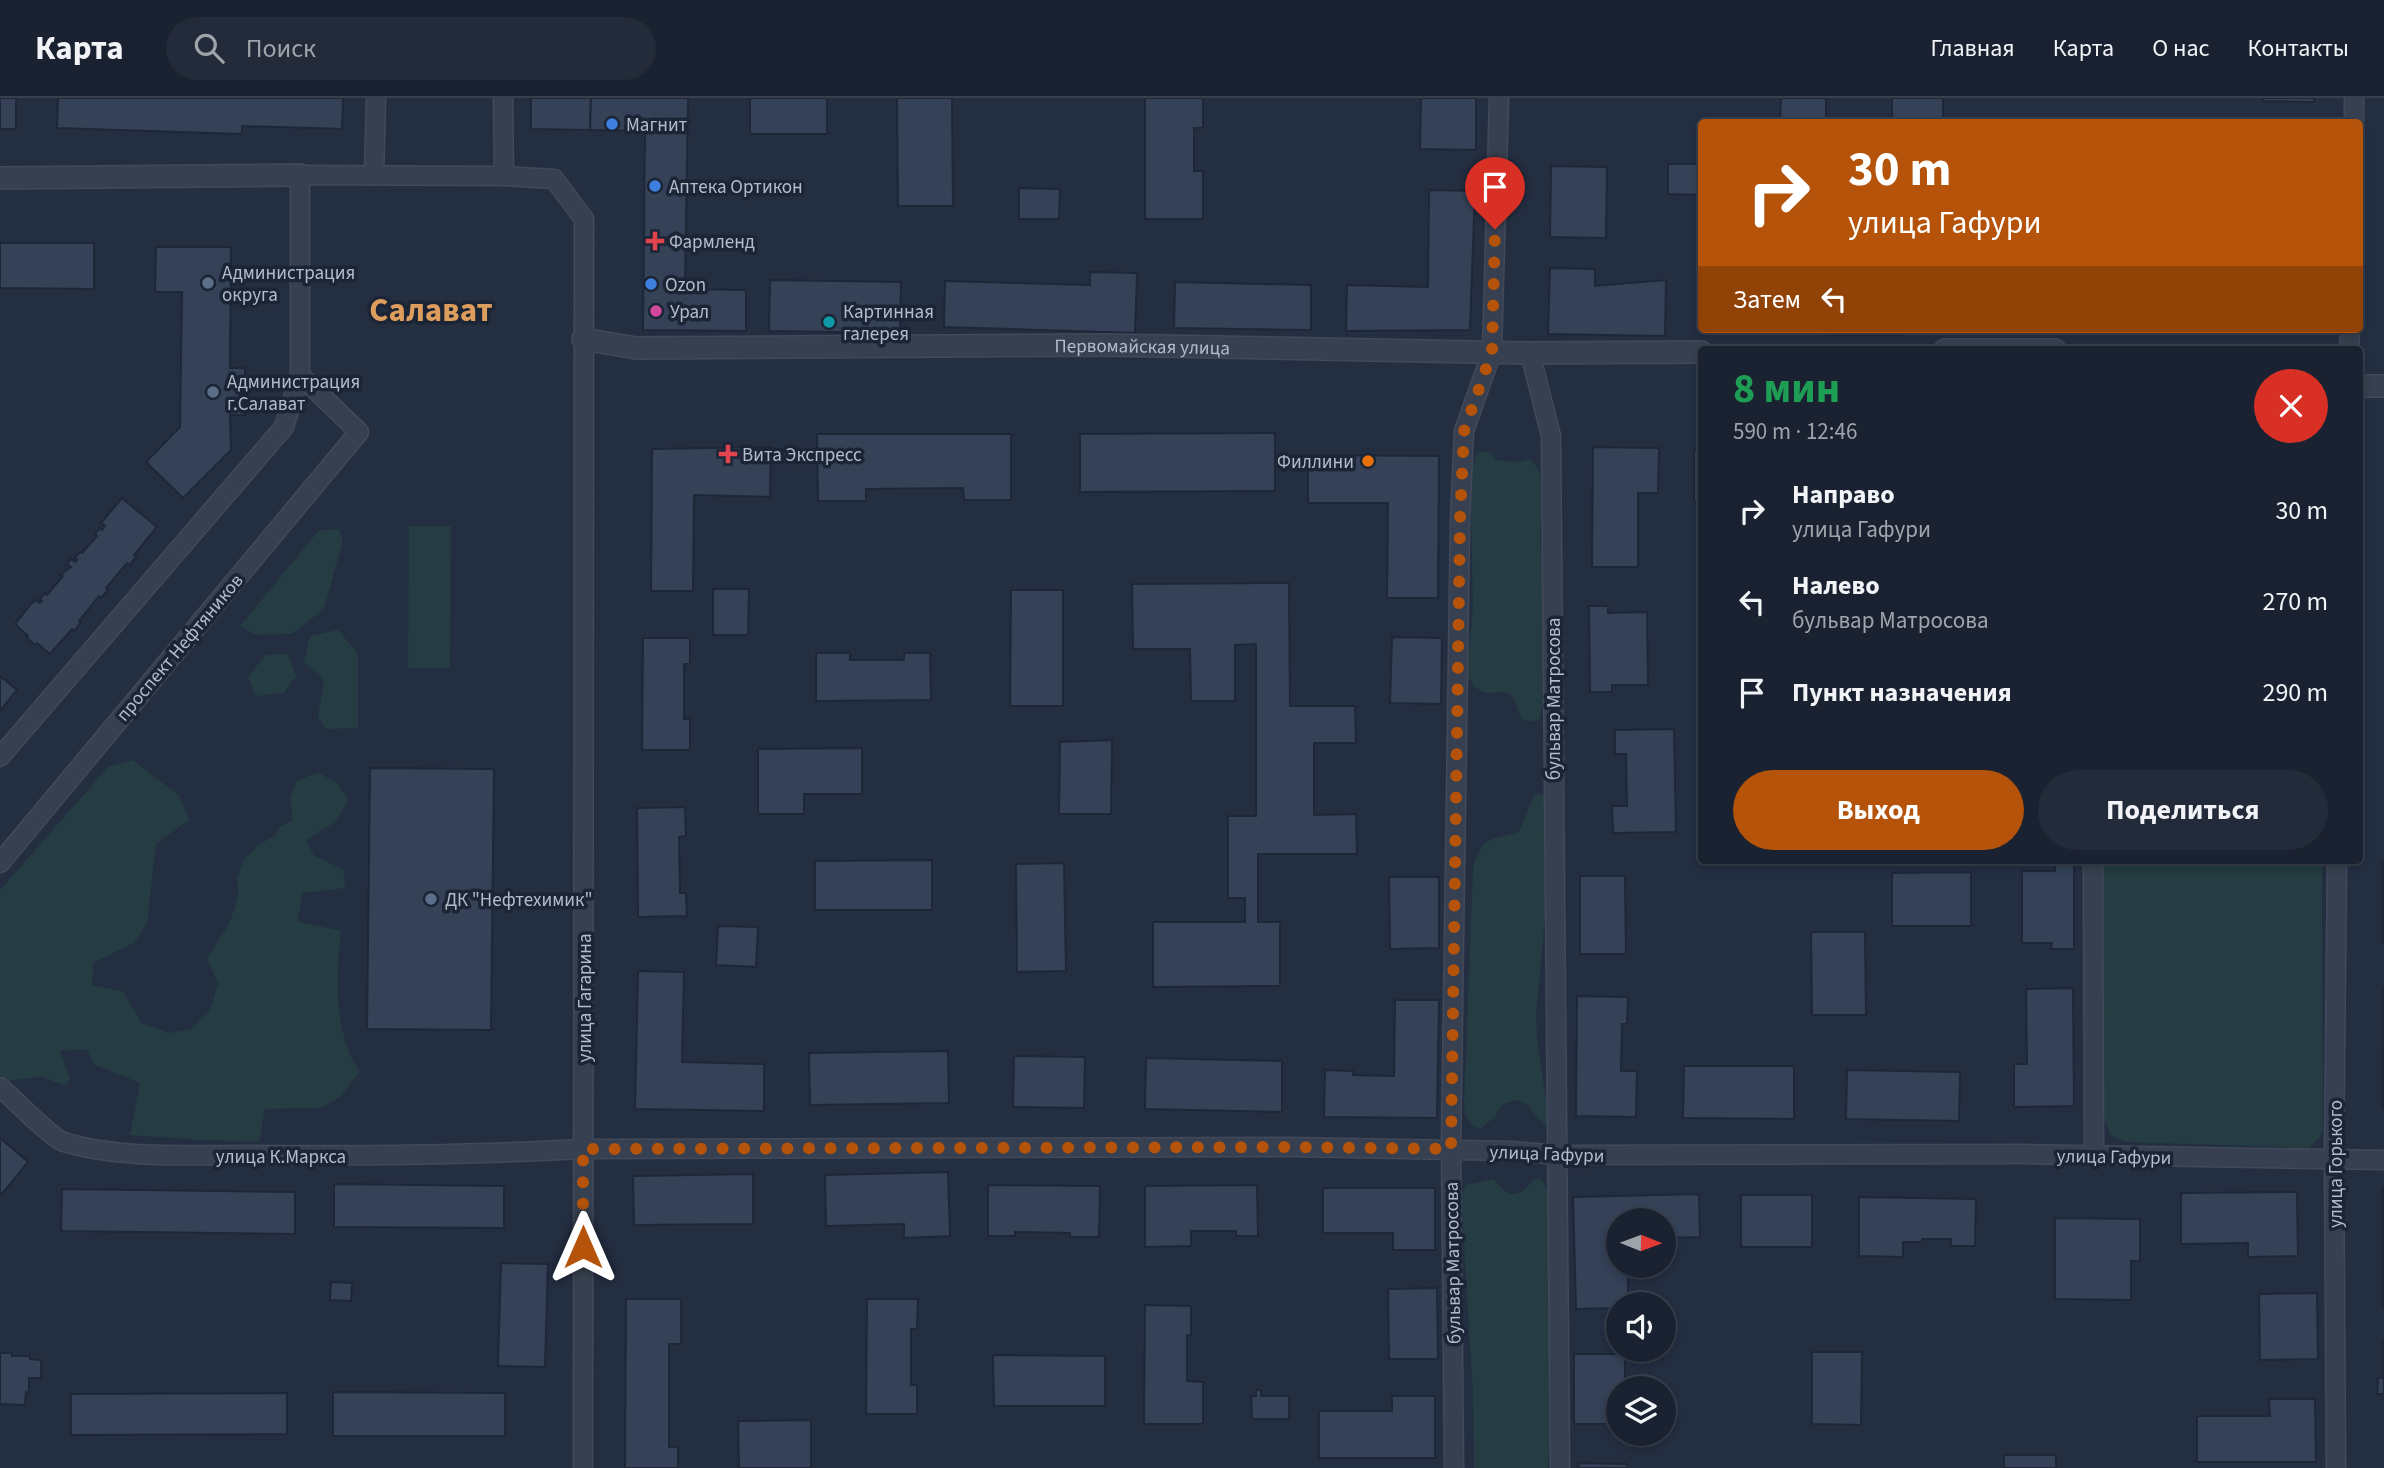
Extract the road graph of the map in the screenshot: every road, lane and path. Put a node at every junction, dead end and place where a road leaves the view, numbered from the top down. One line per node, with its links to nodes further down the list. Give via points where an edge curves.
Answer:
1 (376, 98): 7 (street)
2 (503, 98): 8 (street)
3 (1499, 98): 11 (street, бульвар Матросова)
4 (2354, 98): 5 (street)
5 (2354, 119)
6 (300, 175): 7 (street); 9 (street); 14 (street)
7 (374, 175): 8 (street)
8 (504, 176): 10 (street, улица Гагарина, via 554,178 584,219)
9 (0, 178)
10 (583, 339): 11 (street, Первомайская улица, via 636,348 1107,345); 22 (street, улица Гагарина)
11 (1492, 352): 13 (street, Первомайская улица); 23 (street, бульвар Матросова, via 1464,431)
12 (1698, 352): 13 (street, Первомайская улица)
13 (1530, 353): 24 (street, бульвар Матросова, via 1551,436)
14 (300, 375): 17 (street, via 284,427); 18 (street, проспект Нефтяников, via 359,432)
15 (2363, 386): 16 (street)
16 (2384, 386)
17 (0, 757)
18 (0, 863)
19 (2093, 864): 25 (street)
20 (2337, 864): 26 (street, улица Горького)
21 (0, 1087): 22 (street, улица К.Маркса, via 61,1142 119,1152 355,1156)
22 (583, 1149): 23 (street, улица Гафури); 28 (street, улица Гагарина)
23 (1451, 1149): 24 (street, улица Гафури); 29 (street, бульвар Матросова)
24 (1557, 1155): 25 (street, улица Гафури); 30 (street, бульвар Матросова)
25 (2094, 1155): 26 (street, улица Гафури)
26 (2334, 1160): 27 (street, улица Гафури); 31 (street, улица Горького)
27 (2384, 1160)
28 (583, 1468)
29 (1454, 1468)
30 (1560, 1468)
31 (2336, 1468)

